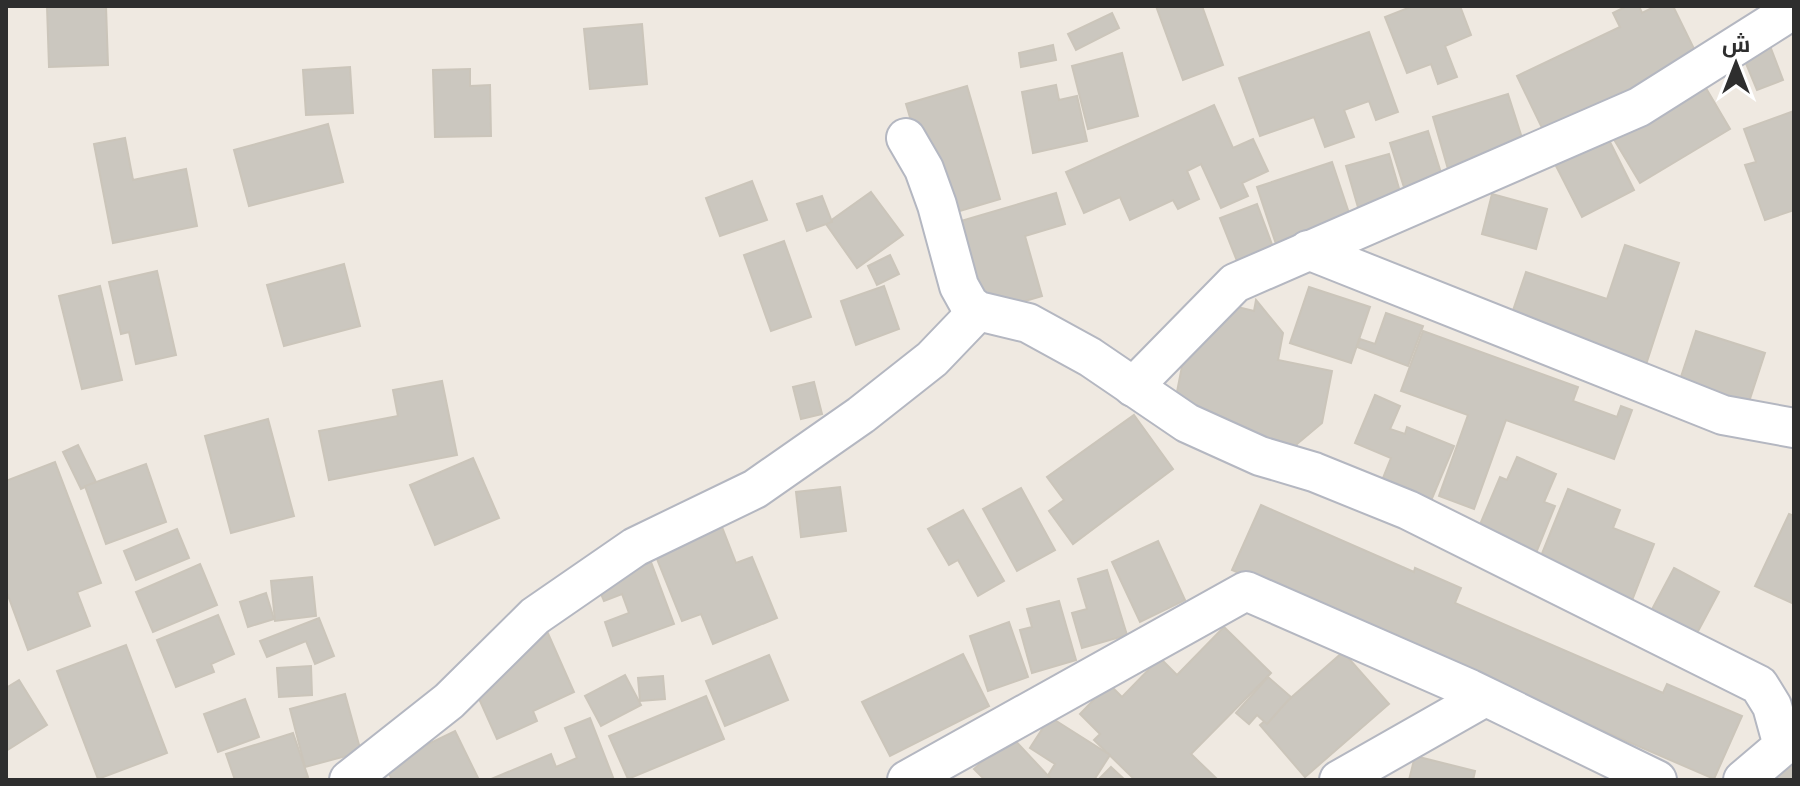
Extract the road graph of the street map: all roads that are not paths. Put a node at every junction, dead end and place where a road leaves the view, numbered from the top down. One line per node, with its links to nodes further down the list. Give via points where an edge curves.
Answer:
1 (1783, 23): 3 (street, via 1639,107)
2 (906, 138): 4 (street, via 924,169 959,286)
3 (1308, 250): 5 (street, via 1235,283); 6 (street, via 1723,415)
4 (978, 311): 5 (street, via 1028,323); 9 (street, via 932,359 755,489 635,547 535,616 449,701)
5 (1133, 387): 8 (street, via 1187,423 1408,510 1759,685)
6 (1794, 428)
7 (1485, 697): 10 (street, via 1246,591); 11 (street); 12 (street)
8 (1788, 742): 13 (street)
9 (349, 780)
10 (907, 780)
11 (1339, 780)
12 (1657, 780)
13 (1743, 780)

